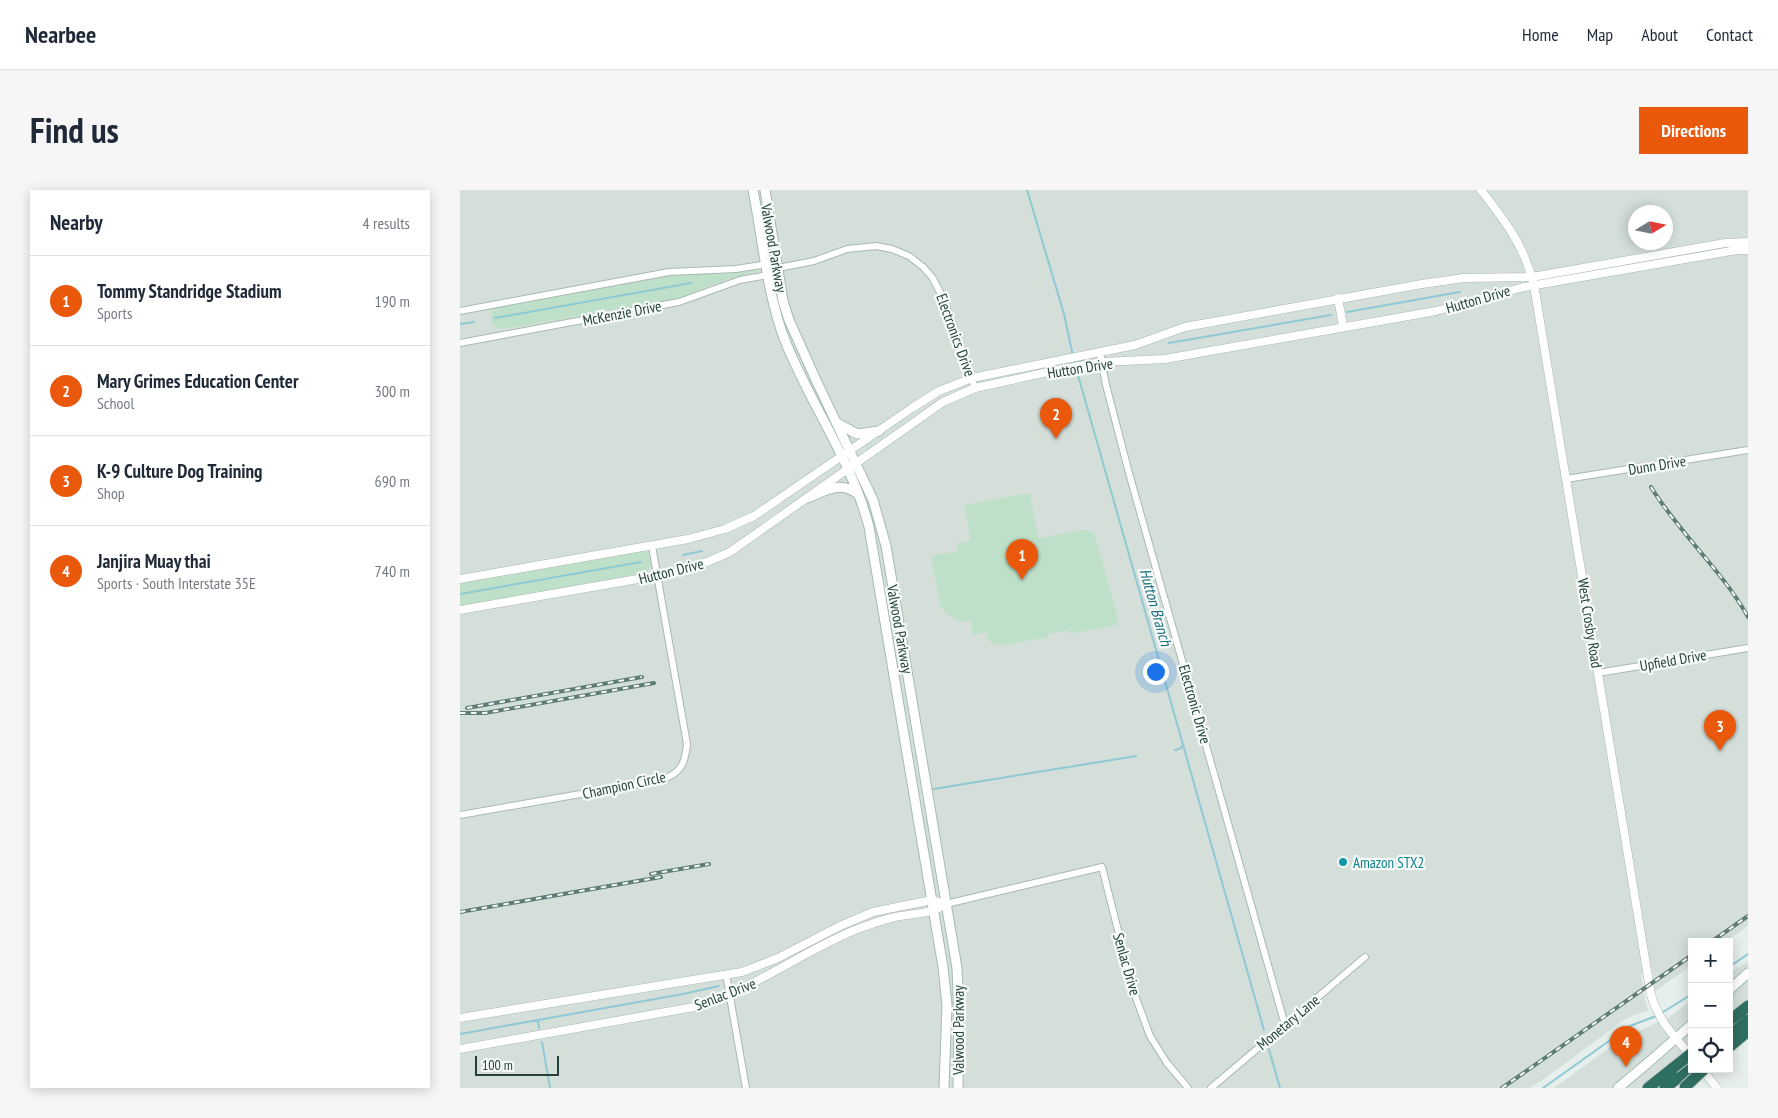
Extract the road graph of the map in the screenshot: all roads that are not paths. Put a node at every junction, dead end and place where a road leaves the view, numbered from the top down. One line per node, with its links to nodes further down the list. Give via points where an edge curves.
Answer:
1 (753, 190): 9 (main road, Valwood Parkway)
2 (765, 190): 10 (main road, Valwood Parkway)
3 (1481, 190): 13 (street, West Crosby Road, via 1522,248)
4 (1748, 242): 5 (street, Hutton Drive)
5 (1699, 247): 7 (street); 8 (street, Hutton Drive)
6 (1748, 250): 7 (street, Hutton Drive)
7 (1700, 257): 11 (street, Hutton Drive)
8 (1622, 261): 11 (street); 13 (street, Hutton Drive)
9 (766, 264): 10 (street, McKenzie Drive); 12 (main road, Valwood Parkway); 16 (street, McKenzie Drive, via 736,269 669,272)
10 (778, 268): 12 (street, McKenzie Drive); 14 (street, McKenzie Drive, via 814,261 847,248 882,247 914,260); 23 (main road, Valwood Parkway, via 789,320)
11 (1624, 270): 13 (street, Hutton Drive)
12 (768, 275): 18 (street, McKenzie Drive, via 733,282 679,302); 26 (main road, Valwood Parkway, via 778,324 787,345)
13 (1533, 281): 15 (street, Hutton Drive, via 1464,278); 17 (street, Hutton Drive, via 1436,311); 29 (street, West Crosby Road)
14 (936, 283): 21 (street, Electronics Drive)
15 (1338, 298): 17 (street); 19 (street, Hutton Drive, via 1185,327 1135,345)
16 (460, 311)
17 (1343, 326): 20 (street, Hutton Drive, via 1165,359)
18 (460, 343)
19 (1100, 353): 20 (street, Electronic Drive); 21 (street, Hutton Drive)
20 (1102, 362): 22 (street, Hutton Drive); 59 (street, Electronic Drive, via 1129,473)
21 (972, 378): 22 (street, Electronics Drive); 24 (street, Hutton Drive, via 939,392)
22 (975, 388): 27 (street, Hutton Drive, via 943,402)
23 (836, 422): 24 (main road, via 857,434); 26 (main road, Valwood Parkway)
24 (879, 431): 26 (street, Hutton Drive)
25 (1748, 450): 29 (street, Dunn Drive)
26 (846, 454): 27 (main road, Valwood Parkway); 28 (main road, Valwood Parkway); 32 (street, Hutton Drive, via 754,516 725,530)
27 (857, 464): 28 (street, Hutton Drive); 36 (main road, Valwood Parkway, via 881,526)
28 (848, 470): 30 (main road, Valwood Parkway); 31 (street, Hutton Drive)
29 (1566, 480): 39 (street, West Crosby Road)
30 (858, 494): 31 (main road, via 844,486 826,489); 37 (main road, Valwood Parkway, via 868,527)
31 (807, 498): 33 (street, Hutton Drive, via 730,552 678,572)
32 (652, 546): 33 (street, Champion Circle); 34 (street, Hutton Drive)
33 (657, 576): 35 (street, Hutton Drive); 42 (street, Champion Circle, via 687,744 682,767 661,780)
34 (460, 579)
35 (460, 610)
36 (899, 626): 37 (main road); 40 (main road, Valwood Parkway)
37 (886, 629): 41 (main road, Valwood Parkway)
38 (1748, 648): 39 (street, Upfield Drive)
39 (1598, 673): 63 (street, West Crosby Road, via 1649,985 1662,1023)
40 (925, 781): 41 (main road); 44 (main road, Valwood Parkway)
41 (913, 783): 43 (main road, Valwood Parkway)
42 (460, 816)
43 (932, 900): 44 (street, Senlac Drive); 45 (main road, Valwood Parkway); 46 (street, Senlac Drive, via 873,912)
44 (946, 904): 45 (street, Senlac Drive); 52 (main road, Valwood Parkway); 74 (street, Senlac Drive, via 1102,867 1133,990 1150,1036 1166,1064)
45 (934, 911): 47 (street, Senlac Drive, via 894,917); 54 (main road, Valwood Parkway)
46 (835, 928): 47 (street); 50 (street, Senlac Drive, via 778,958 742,972)
47 (840, 937): 53 (street, Senlac Drive)
48 (1365, 957): 59 (street, Monetary Lane)
49 (1748, 973): 51 (main road)
50 (726, 974): 53 (street); 56 (street, Senlac Drive)
51 (1733, 986)
52 (959, 994): 54 (main road); 73 (main road, Valwood Parkway)
53 (729, 995): 65 (street, Senlac Drive, via 694,1007); 71 (street)
54 (946, 995): 72 (main road, Valwood Parkway)
55 (1748, 1006): 57 (highway)
56 (460, 1018)
57 (1733, 1018)
58 (1748, 1020): 62 (highway)
59 (1285, 1025): 75 (street, Monetary Lane)
60 (1688, 1028): 63 (main road)
61 (1748, 1031): 64 (highway)
62 (1733, 1033)
63 (1676, 1038): 66 (street, West Crosby Road); 76 (main road)
64 (1733, 1044)
65 (460, 1049)
66 (1688, 1052)
67 (1688, 1062): 70 (highway, bridge)
68 (1695, 1073): 70 (highway, bridge)
69 (1706, 1073): 79 (street)
70 (1680, 1080): 77 (highway); 78 (highway)
71 (746, 1088)
72 (944, 1088)
73 (958, 1088)
74 (1188, 1088)
75 (1211, 1088)
76 (1618, 1088)
77 (1648, 1088)
78 (1666, 1088)
79 (1718, 1088)

